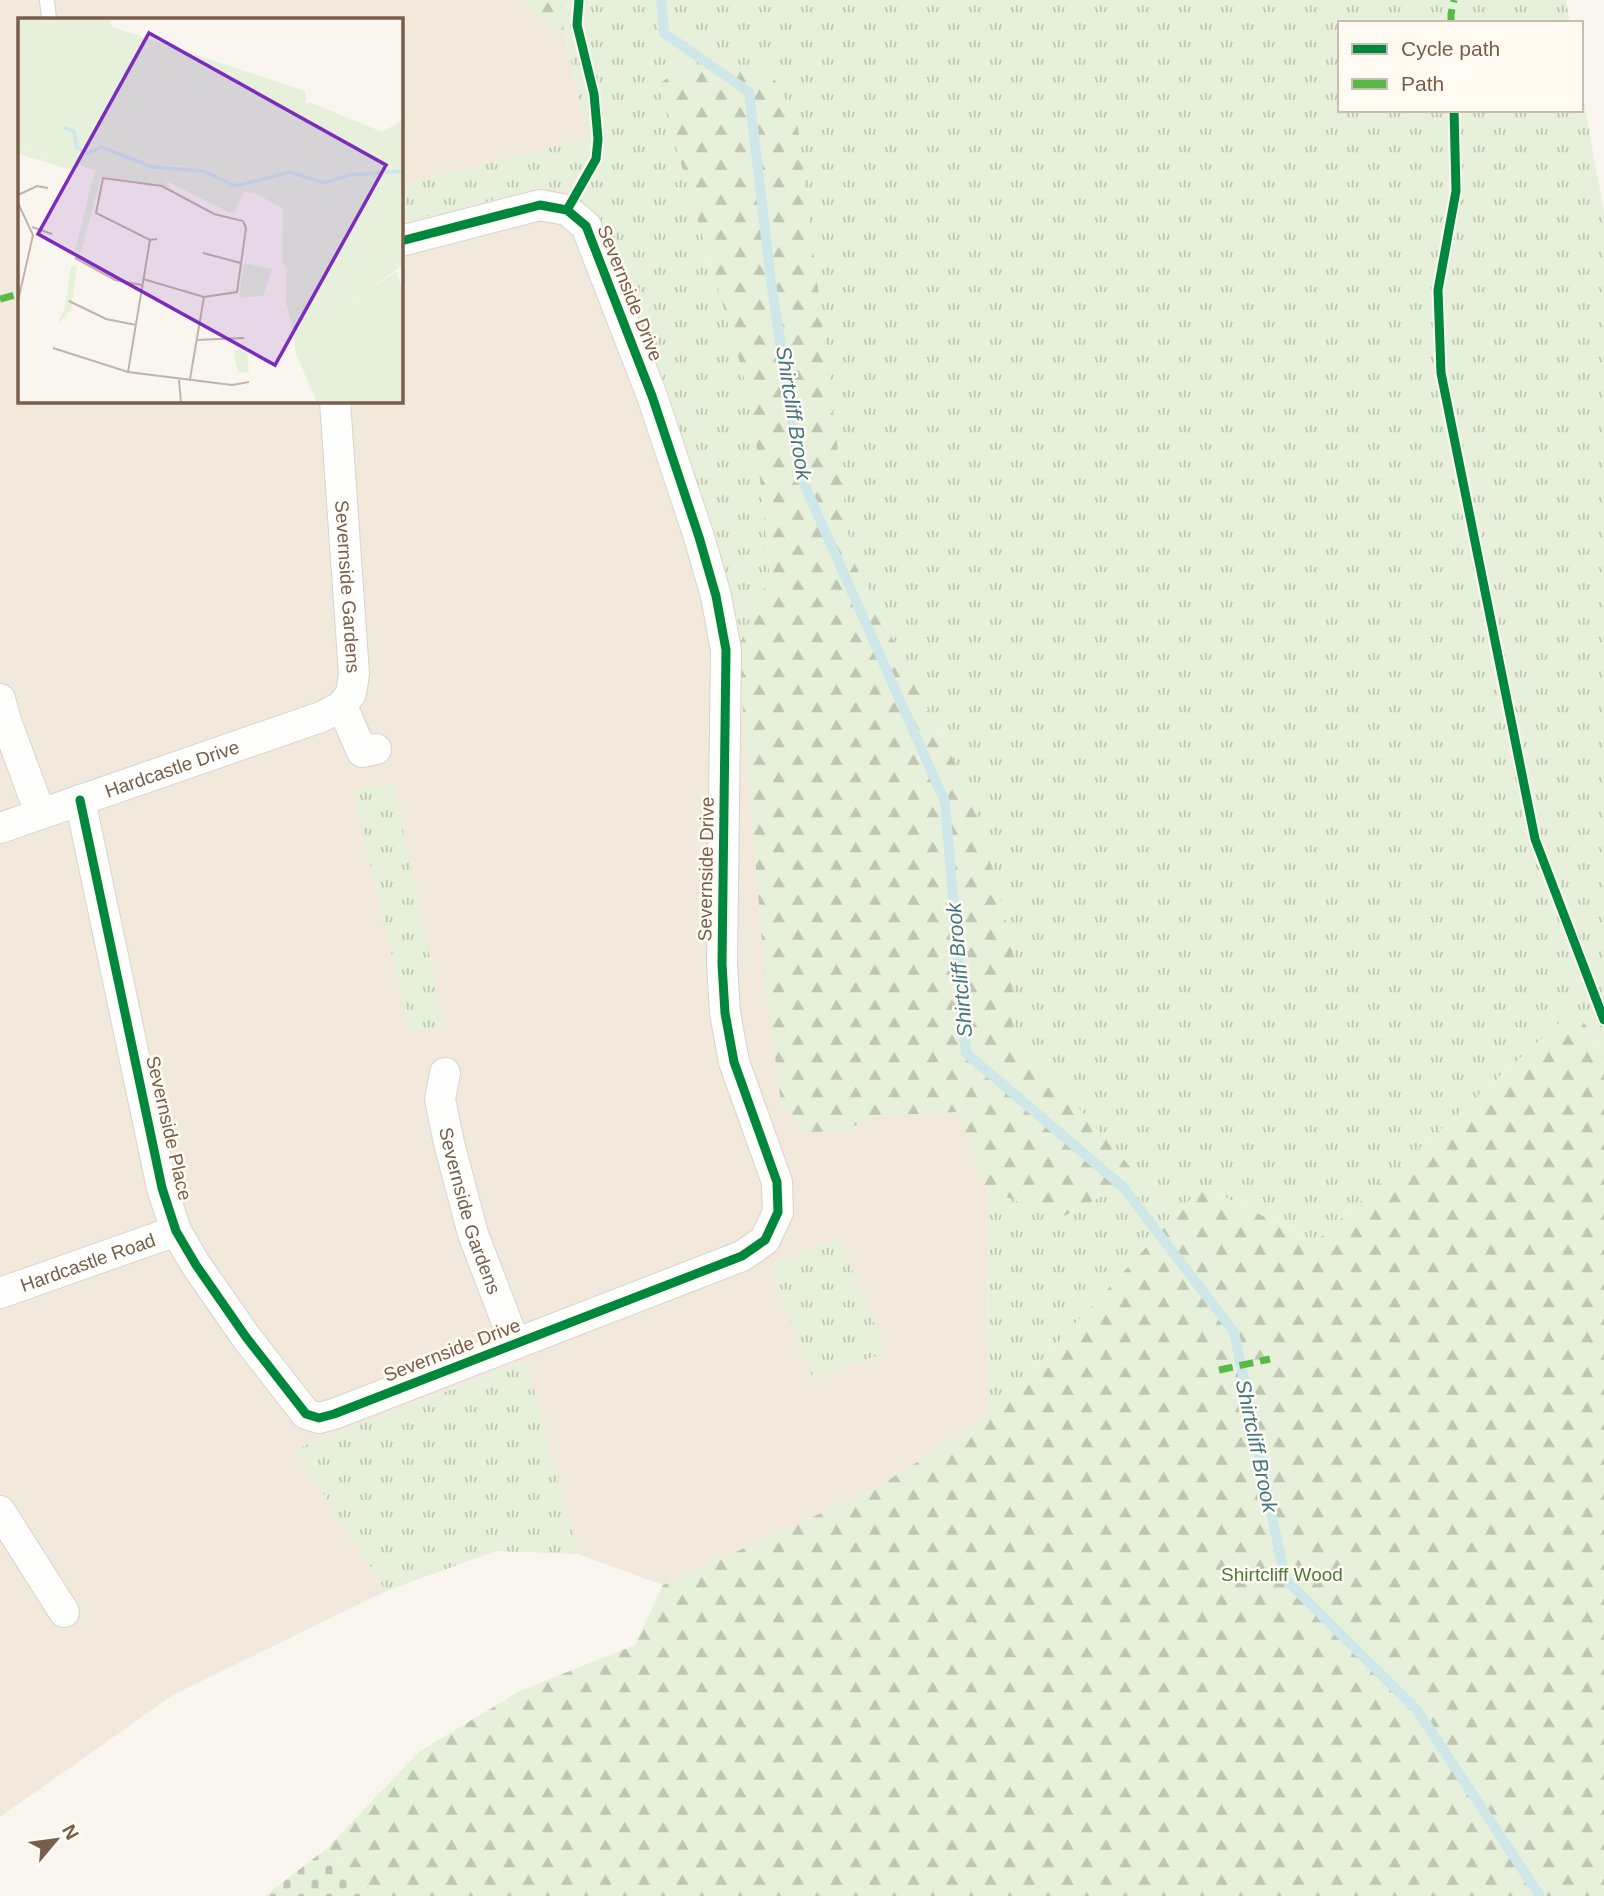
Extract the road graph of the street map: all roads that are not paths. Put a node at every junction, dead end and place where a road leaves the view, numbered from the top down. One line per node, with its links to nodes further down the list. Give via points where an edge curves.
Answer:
1 (47, 0): 2 (lane)
2 (49, 18)
3 (402, 242): 14 (street, Severnside Drive, via 540,205 567,210 586,226 652,396 699,537 726,650 725,1013 734,1062 777,1182 778,1212 765,1240 742,1256)
4 (335, 402): 6 (street, Severnside Gardens, via 354,674 351,693)
5 (0, 699): 9 (street)
6 (342, 706): 7 (street, via 362,752); 8 (street, Hardcastle Drive)
7 (376, 749)
8 (80, 800): 9 (street, Hardcastle Drive); 12 (street, Severnside Place, via 162,1188)
9 (40, 813): 10 (street, Hardcastle Drive)
10 (0, 828)
11 (445, 1073): 14 (street, Severnside Gardens, via 440,1099 452,1156 473,1234)
12 (176, 1231): 13 (street, Hardcastle Road); 15 (street, Severnside Place, via 246,1337 306,1414)
13 (0, 1293)
14 (515, 1344): 15 (street, Severnside Drive)
15 (319, 1418)
16 (0, 1511): 17 (street)
17 (64, 1612)

